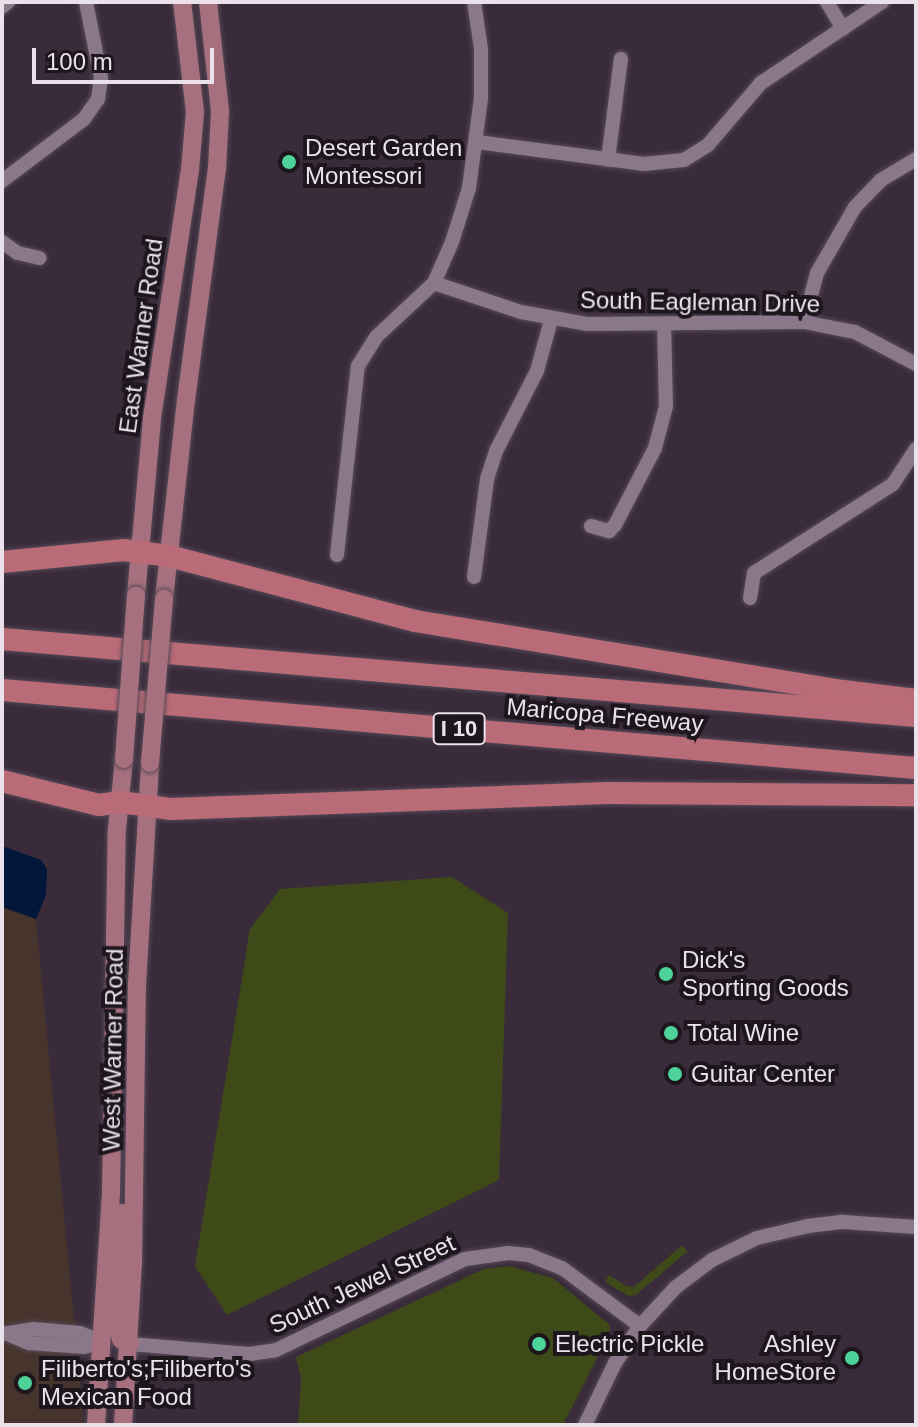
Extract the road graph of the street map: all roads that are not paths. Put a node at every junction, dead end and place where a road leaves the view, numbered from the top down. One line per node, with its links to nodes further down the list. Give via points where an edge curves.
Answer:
1 (8, 2): 8 (street)
2 (86, 2): 16 (street, via 101,78 98,99 84,119)
3 (182, 2): 11 (main road, East Warner Road, via 190,49)
4 (208, 2): 12 (main road)
5 (474, 2): 13 (street, via 481,49)
6 (827, 2): 9 (street)
7 (882, 2): 9 (street)
8 (2, 7)
9 (843, 29): 15 (street, via 761,83 697,154 668,164)
10 (621, 59): 15 (street)
11 (193, 138): 12 (main road); 26 (main road, East Warner Road, via 152,418)
12 (219, 138): 28 (main road)
13 (477, 142): 15 (street); 19 (street, via 462,212)
14 (916, 159): 21 (street, via 881,180 855,207 817,273)
15 (608, 160)
16 (2, 181)
17 (2, 242): 18 (street)
18 (39, 258)
19 (434, 283): 20 (street, South Eagleman Drive); 27 (street, via 376,337 358,366)
20 (551, 320): 22 (street, South Eagleman Drive); 30 (street, via 537,371 487,479)
21 (804, 322): 22 (street, South Eagleman Drive); 23 (street, South Eagleman Drive, via 855,332)
22 (664, 325): 25 (street, via 666,406 655,448 615,525 609,531)
23 (916, 364)
24 (916, 449): 31 (street, via 884,491 754,573)
25 (591, 526)
26 (139, 552): 28 (highway); 29 (highway); 33 (main road, East Warner Road, bridge)
27 (337, 555)
28 (169, 556): 35 (highway, via 415,621); 41 (main road, West Warner Road, bridge)
29 (2, 562)
30 (474, 577)
31 (750, 598)
32 (2, 639): 36 (highway, Maricopa Freeway / I 10)
33 (130, 678): 40 (main road, West Warner Road, bridge)
34 (2, 690): 37 (highway, Maricopa Freeway / I 10)
35 (916, 700)
36 (916, 716)
37 (916, 768)
38 (2, 781): 40 (highway, via 99,805)
39 (916, 795): 41 (highway, via 639,793 170,809)
40 (121, 802): 41 (highway); 42 (main road, West Warner Road)
41 (148, 804): 47 (main road, West Warner Road, via 137,984)
42 (112, 1168): 46 (main road, West Warner Road); 47 (main road, via 122,1177 123,1195 117,1324 121,1339)
43 (916, 1227): 44 (street, via 826,1223 757,1238 693,1273)
44 (640, 1326): 47 (street, South Jewel Street, via 562,1268 509,1253 465,1259 276,1350 249,1354); 50 (street)
45 (6, 1334): 46 (street, via 29,1343 84,1347)
46 (102, 1342): 48 (main road, West Warner Road)
47 (130, 1344): 49 (main road, West Warner Road)
48 (96, 1425)
49 (123, 1425)
50 (585, 1425)

